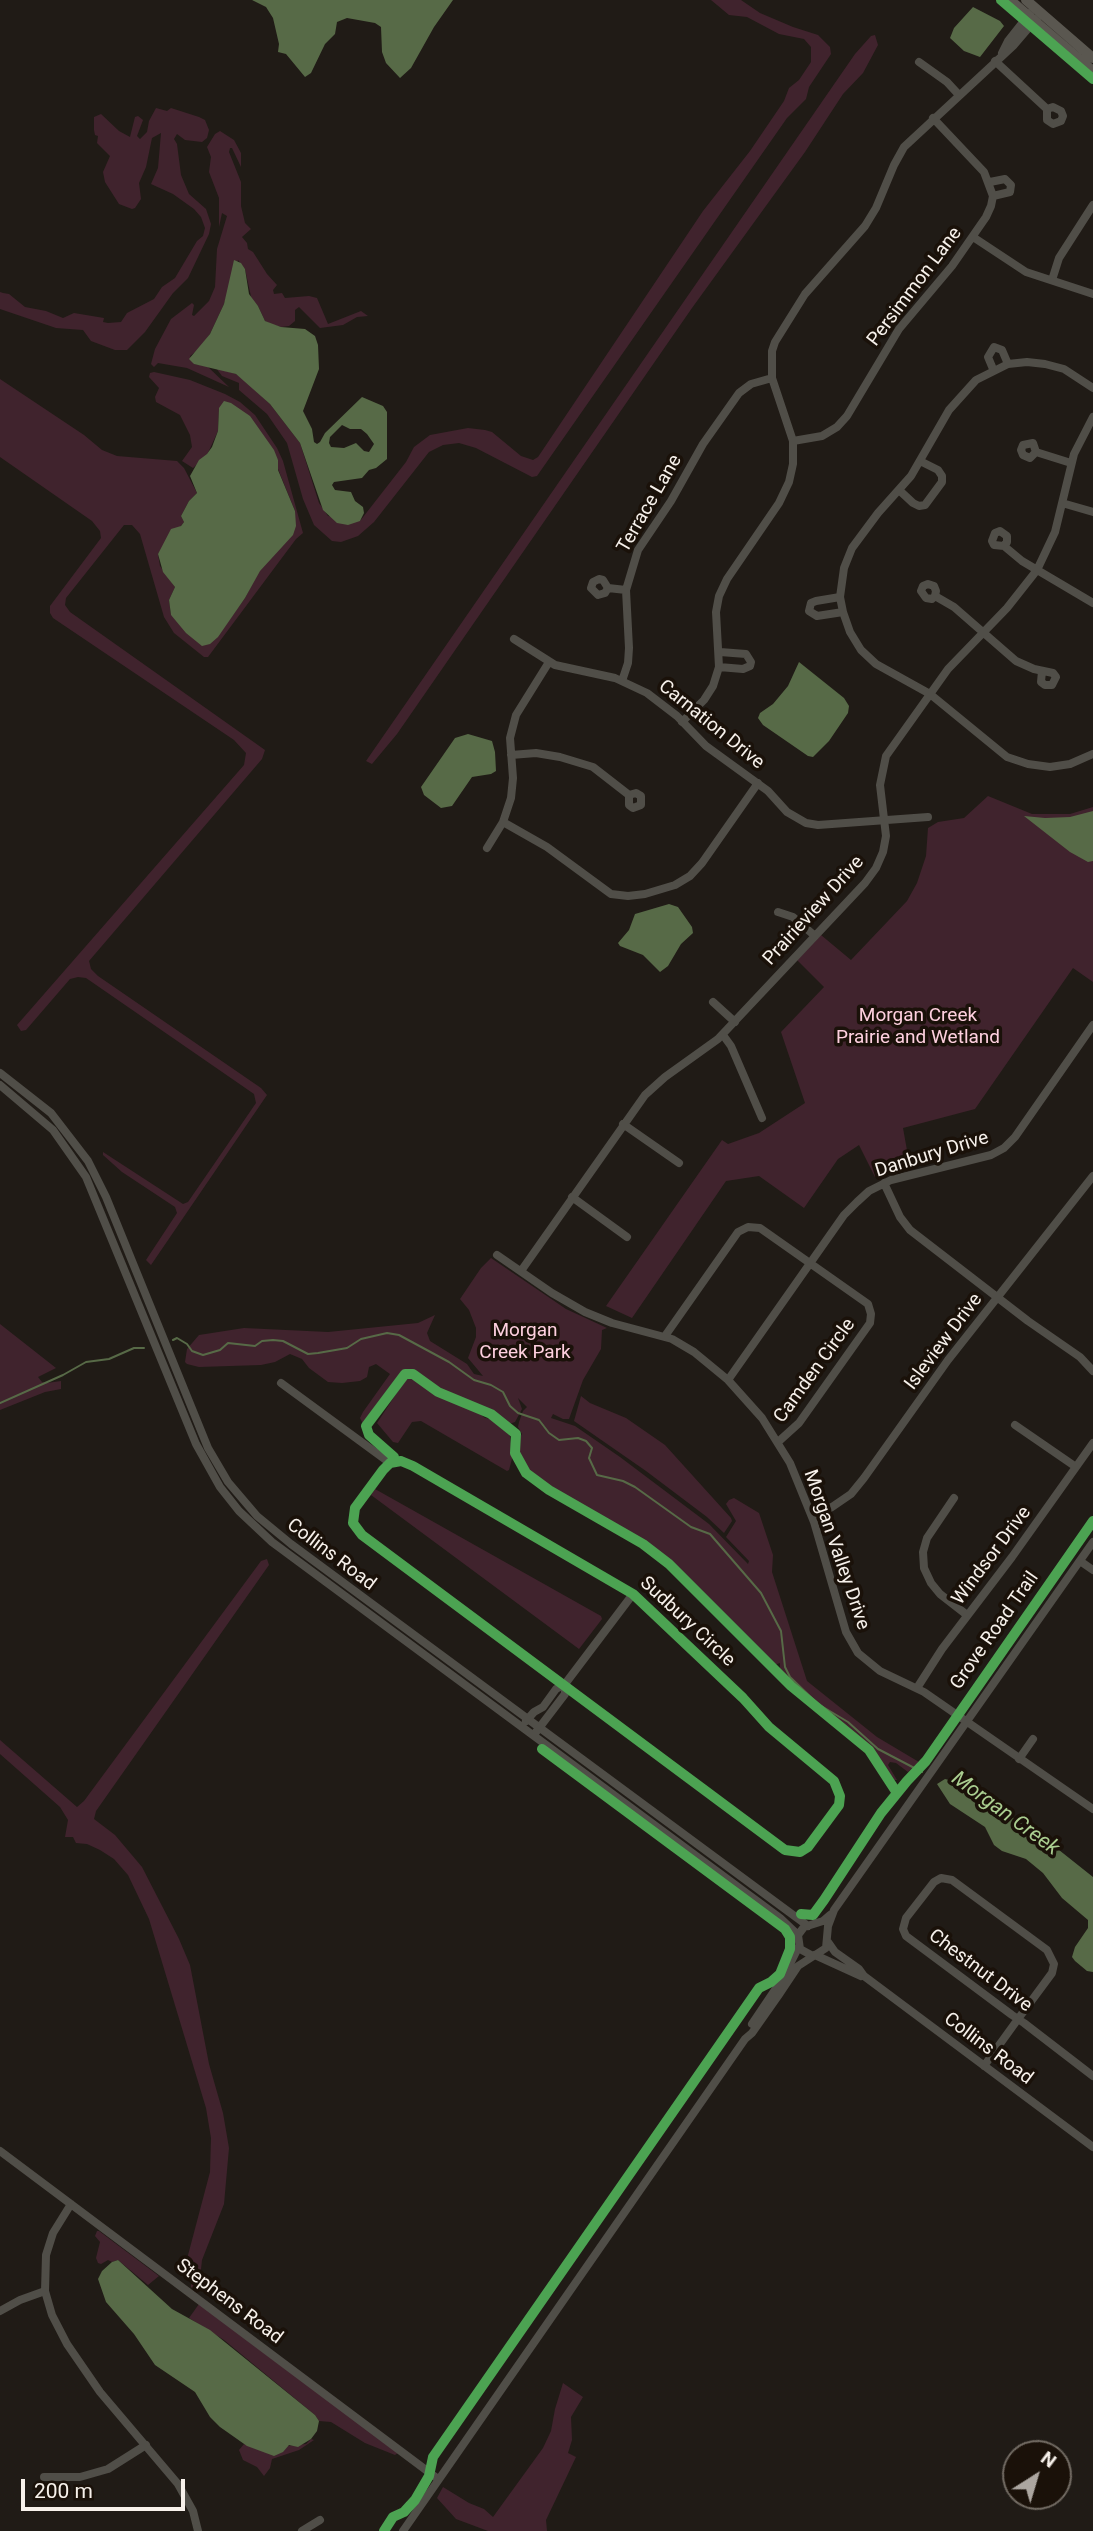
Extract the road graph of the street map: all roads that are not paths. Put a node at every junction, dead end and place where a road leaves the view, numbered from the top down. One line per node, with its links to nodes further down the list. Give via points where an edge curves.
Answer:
1 (1010, 0): 3 (main road)
2 (1026, 0): 3 (main road)
3 (1036, 14): 4 (street, via 1007,41); 5 (main road); 7 (main road)
4 (998, 58): 8 (street); 9 (street)
5 (1093, 58)
6 (919, 62): 8 (street)
7 (1093, 71)
8 (959, 95): 10 (street)
9 (1047, 109)
10 (933, 118): 11 (street, Persimmon Lane); 19 (street, via 898,155 865,226 797,306 775,342)
11 (990, 182): 12 (street, Persimmon Lane); 12 (street, Persimmon Lane, via 1005,179 1011,185 1010,192)
12 (993, 196): 14 (street, Persimmon Lane)
13 (1093, 205): 15 (street, via 1059,258)
14 (973, 237): 15 (street, via 1013,266); 22 (street, Persimmon Lane, via 899,329 847,416 822,436)
15 (1052, 280): 16 (street)
16 (1093, 294)
17 (1008, 364): 18 (street); 18 (street, via 1002,350 994,347 988,357); 20 (street, via 1054,365)
18 (993, 369): 24 (street, via 960,394)
19 (772, 378): 22 (street); 32 (street, Terrace Lane, via 741,390 703,444 638,550)
20 (1093, 388)
21 (1093, 417): 25 (street, Prairieview Drive)
22 (793, 441): 39 (street, via 792,467 779,503 719,596)
23 (1036, 452): 25 (street)
24 (920, 461): 26 (street); 26 (street, via 938,470 942,482 925,505 913,503)
25 (1071, 463): 27 (street, Prairieview Drive)
26 (899, 490): 34 (street, via 852,548)
27 (1062, 503): 28 (street); 30 (street, Prairieview Drive, via 1055,532)
28 (1093, 512)
29 (1003, 546): 30 (street)
30 (1037, 570): 35 (street); 37 (street, Prairieview Drive)
31 (608, 588): 32 (street)
32 (626, 590): 43 (street, Terrace Lane, via 629,648)
33 (934, 596): 37 (street)
34 (841, 597): 36 (street); 36 (street, via 811,603 809,611 817,616)
35 (1093, 603)
36 (843, 612): 44 (street, via 850,632 876,664)
37 (983, 632): 42 (street, via 1017,661); 44 (street, Prairieview Drive)
38 (514, 639): 40 (street, Carnation Drive)
39 (720, 652): 41 (street); 41 (street, via 746,654 751,662 743,669)
40 (549, 662): 43 (street, Carnation Drive); 47 (street, via 516,715)
41 (719, 667): 45 (street, via 708,693)
42 (1042, 671)
43 (622, 681): 45 (street, Carnation Drive, via 647,692)
44 (930, 694): 46 (street, via 1013,759 1050,767); 51 (street, Prairieview Drive, via 891,746 883,765 880,785)
45 (682, 722): 48 (street, Carnation Drive, via 706,746)
46 (1093, 754)
47 (511, 755): 49 (street, via 536,753 574,760 593,767); 52 (street, via 513,778)
48 (758, 783): 51 (street, Carnation Drive, via 787,812 806,823); 52 (street, via 690,876 645,894 611,894)
49 (629, 794)
50 (928, 817): 51 (street, Carnation Drive)
51 (885, 820): 55 (street, Prairieview Drive, via 886,836 876,868)
52 (503, 821): 53 (street)
53 (487, 848)
54 (778, 912): 55 (street, via 793,917)
55 (815, 936): 57 (street, Prairieview Drive)
56 (713, 1002): 57 (street)
57 (735, 1022): 59 (street, Prairieview Drive)
58 (1093, 1025): 66 (street, Danbury Drive, via 1004,1148)
59 (723, 1035): 62 (street); 63 (street, Prairieview Drive, via 654,1086)
60 (0, 1073): 92 (street, Collins Road, via 51,1113 88,1161 208,1448 242,1500 281,1537)
61 (0, 1085): 94 (street, Collins Road, via 53,1130 86,1177 196,1444 239,1511 272,1542)
62 (762, 1118)
63 (623, 1124): 64 (street); 67 (street, Prairieview Drive)
64 (679, 1163)
65 (1093, 1176): 72 (street, Isleview Drive)
66 (884, 1183): 70 (street, Danbury Drive, via 849,1209); 72 (street, via 905,1225)
67 (572, 1197): 68 (street); 71 (street, Prairieview Drive)
68 (627, 1237)
69 (497, 1255): 71 (street, Morgan Valley Drive)
70 (811, 1263): 73 (street, Camden Circle, via 760,1228 738,1232); 75 (street, Danbury Drive); 78 (street, Camden Circle, via 868,1304 870,1323 799,1423)
71 (521, 1270): 73 (street, Morgan Valley Drive, via 585,1312)
72 (997, 1297): 74 (street); 83 (street, Isleview Drive, via 860,1483 832,1507)
73 (665, 1336): 75 (street, Morgan Valley Drive)
74 (1093, 1371)
75 (728, 1380): 78 (street, Morgan Valley Drive)
76 (281, 1383): 80 (street)
77 (1016, 1425): 81 (street)
78 (779, 1442): 83 (street, Morgan Valley Drive)
79 (1093, 1443): 81 (street, Windsor Drive)
80 (390, 1463): 88 (street, Sudbury Circle, via 413,1466); 90 (street, Sudbury Circle, via 355,1508 356,1530)
81 (1076, 1467): 89 (street, Windsor Drive)
82 (954, 1498): 89 (street, via 927,1538 924,1568 940,1594)
83 (812, 1516): 91 (street, Morgan Valley Drive, via 851,1643 872,1665)
84 (1093, 1542): 85 (street)
85 (1089, 1555): 86 (street)
86 (1080, 1561): 87 (street); 93 (street)
87 (1093, 1570)
88 (633, 1594): 90 (street); 90 (street, Sudbury Circle, via 769,1727 834,1781 839,1805 808,1847 800,1852 786,1850)
89 (967, 1615): 91 (street, Windsor Drive)
90 (565, 1685): 92 (street); 95 (street, via 565,1694)
91 (917, 1688): 93 (street, Morgan Valley Drive)
92 (528, 1719): 94 (street); 95 (street, Collins Road)
93 (967, 1722): 98 (street, Morgan Valley Drive); 100 (street)
94 (522, 1727): 96 (street, Collins Road)
95 (539, 1727): 96 (street); 101 (street, Collins Road)
96 (533, 1736): 102 (street, Collins Road, via 780,1917)
97 (1033, 1739): 98 (street)
98 (1019, 1759): 99 (street, Morgan Valley Drive)
99 (1093, 1809)
100 (834, 1910): 101 (street); 103 (street)
101 (811, 1925): 102 (street); 103 (street, via 821,1927)
102 (798, 1935): 104 (street)
103 (827, 1939): 105 (street, via 824,1951); 106 (street, Collins Road, via 835,1952)
104 (799, 1945): 105 (street); 108 (street)
105 (813, 1955): 106 (street, Collins Road); 108 (street, via 798,1966)
106 (864, 1976): 109 (street, Collins Road)
107 (1018, 2019): 107 (street, Chestnut Drive, via 906,1937 906,1918 941,1874 1047,1950 1054,1964 1052,1973); 109 (street); 110 (street, Chestnut Drive)
108 (745, 2039): 118 (street)
109 (984, 2066): 111 (street, Collins Road)
110 (1092, 2073)
111 (1093, 2147)
112 (0, 2151): 113 (street, Stephens Road)
113 (71, 2204): 114 (street, via 49,2245); 118 (street, Stephens Road)
114 (45, 2291): 115 (street); 116 (street, via 59,2330 83,2368)
115 (0, 2311)
116 (146, 2445): 117 (street, via 108,2469 80,2477); 120 (street, via 178,2484)
117 (44, 2477)
118 (438, 2479): 122 (street)
119 (320, 2520): 121 (street)
120 (198, 2531)
121 (302, 2531)
122 (402, 2531)

